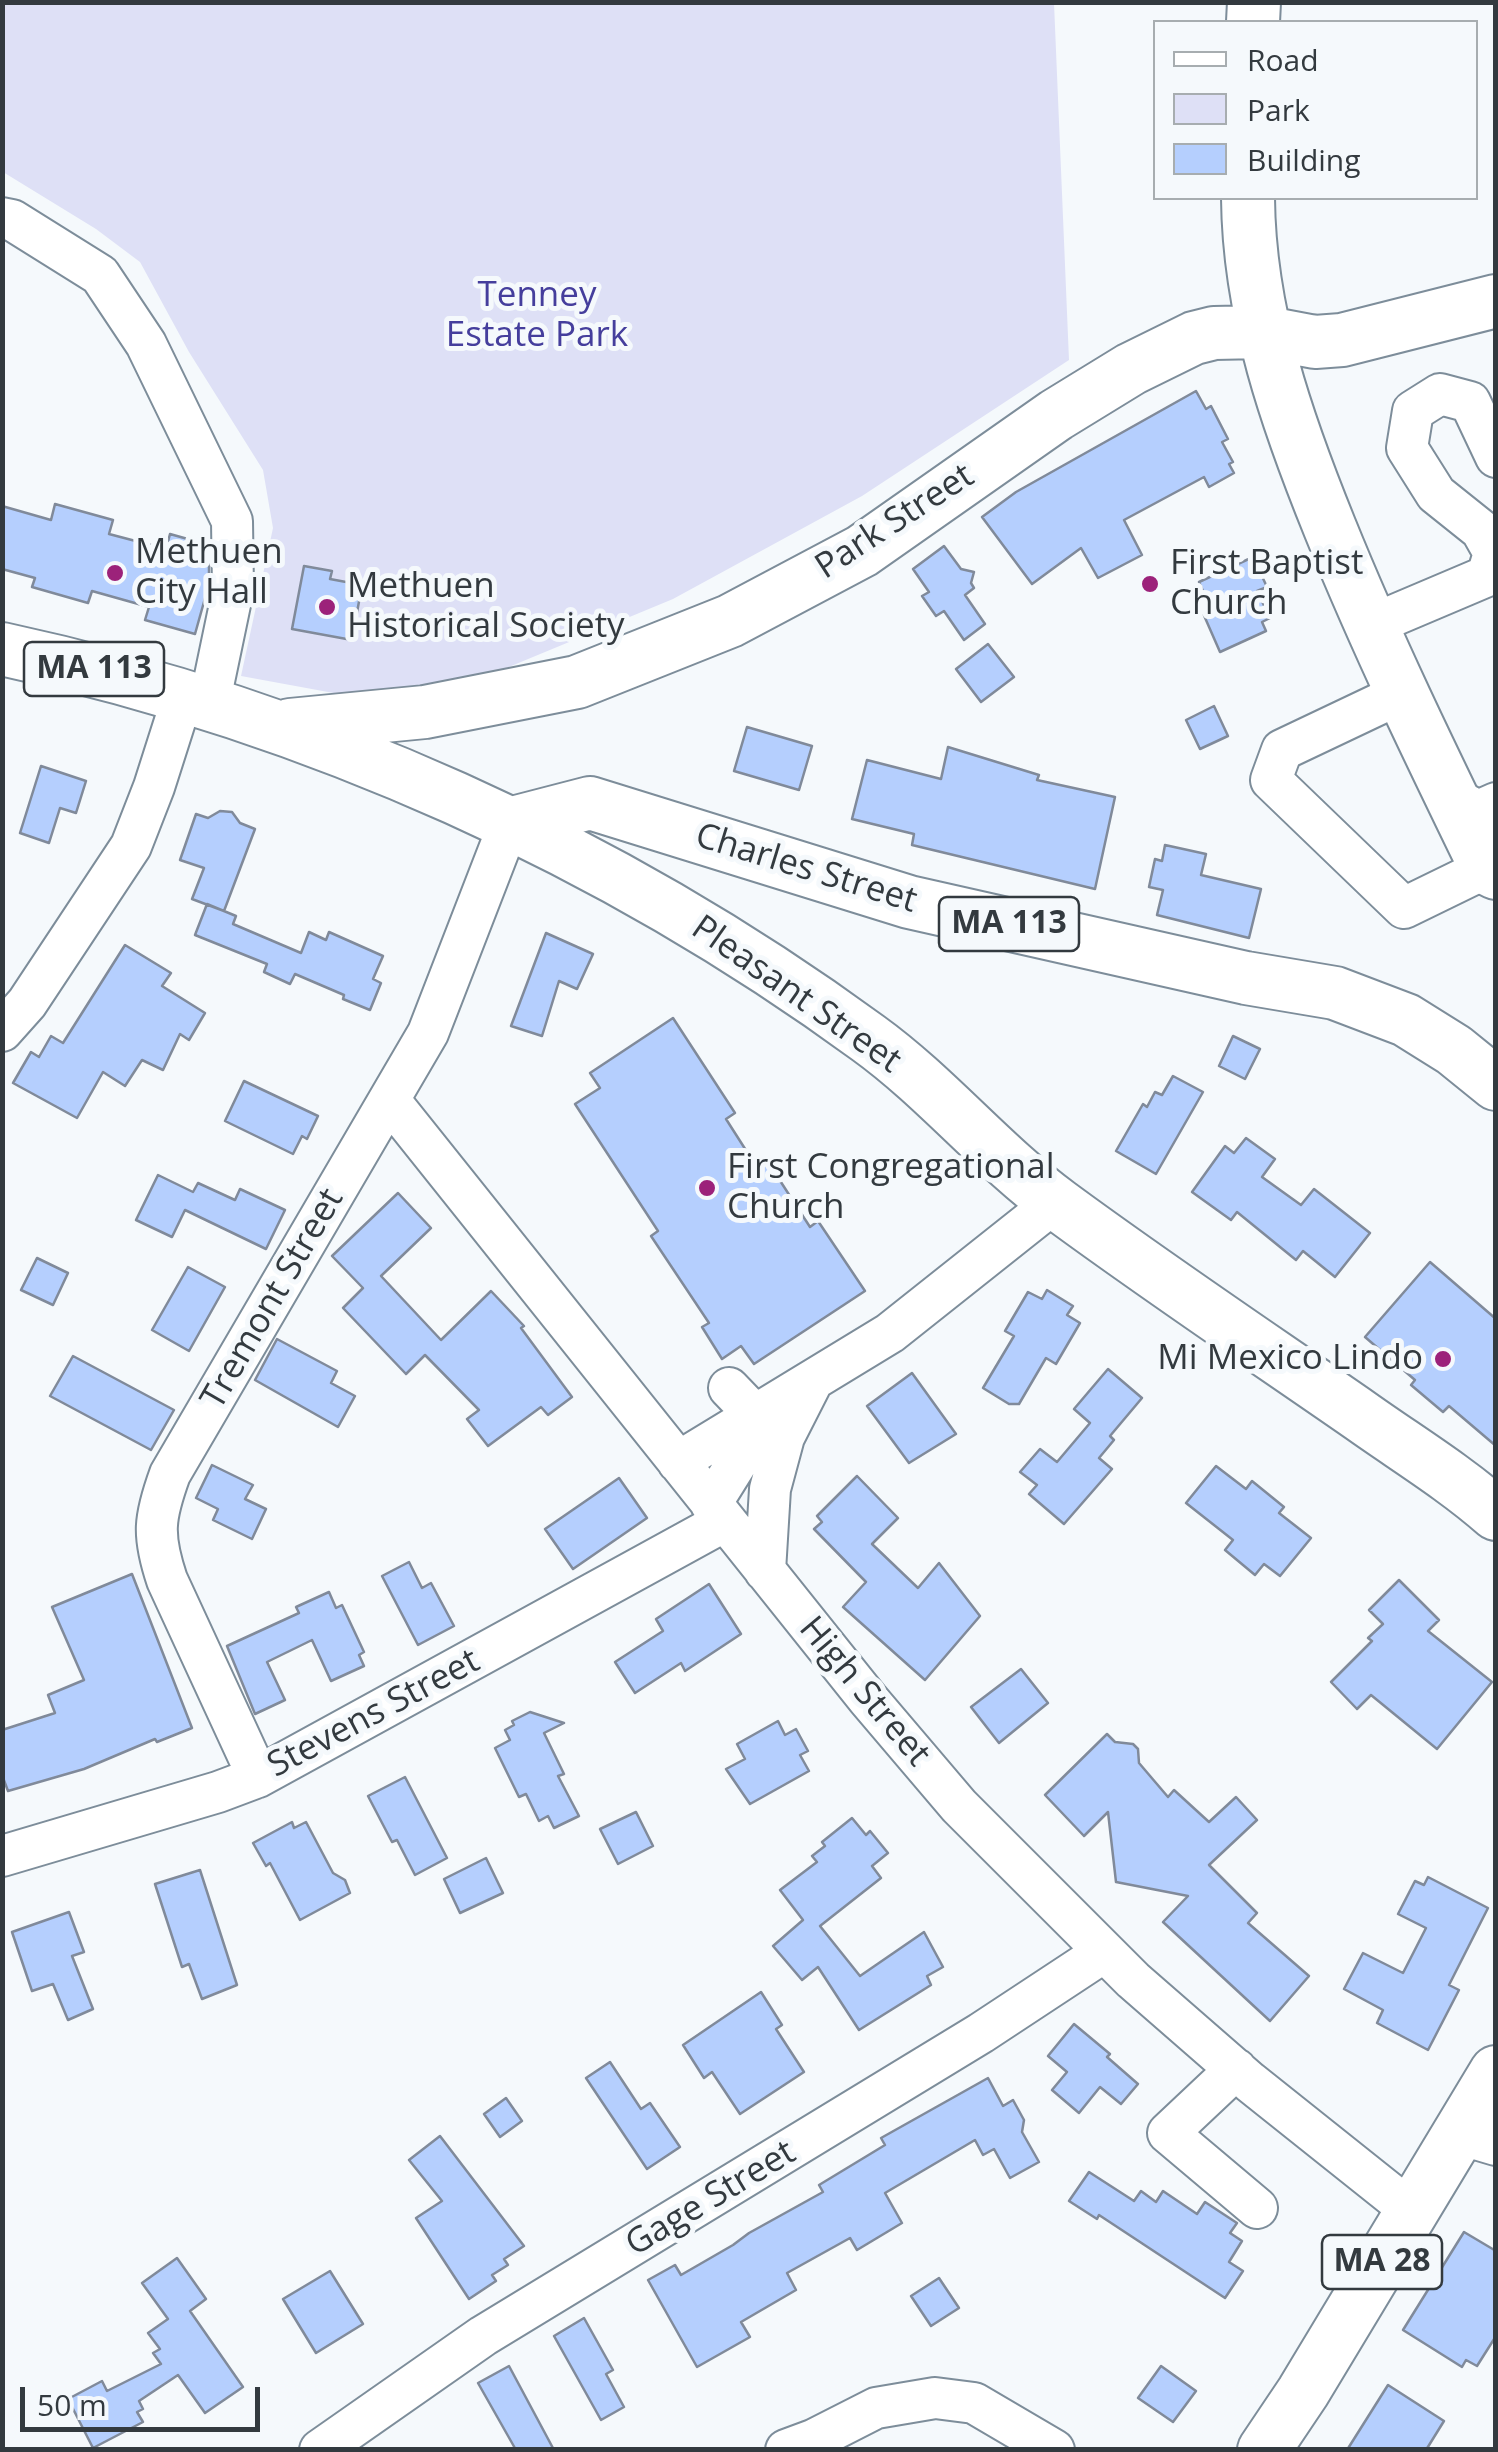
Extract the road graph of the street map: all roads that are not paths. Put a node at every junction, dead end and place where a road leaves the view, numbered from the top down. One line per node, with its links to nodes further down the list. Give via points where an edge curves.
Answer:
1 (1248, 200): 4 (main road)
2 (2, 218): 10 (street, via 100,275 146,344 232,522 233,590)
3 (1496, 301): 4 (main road, Park Street, via 1342,340)
4 (1262, 332): 7 (main road, via 1304,464); 11 (main road, Park Street, via 1194,338 1131,369 862,551 730,621 577,682 425,712)
5 (1483, 397): 6 (street); 7 (street, via 1440,394 1413,411 1408,448 1436,494 1481,530 1494,553 1487,576)
6 (1496, 458)
7 (1369, 626): 9 (main road)
8 (2, 649): 10 (main road, Pleasant Street / MA 113)
9 (1400, 694): 12 (main road); 14 (street, via 1282,750 1270,780 1404,908)
10 (196, 700): 11 (main road, Pleasant Street / MA 113); 15 (street, via 130,846 27,1004)
11 (279, 726): 13 (main road, Pleasant Street / MA 113)
12 (1467, 801): 14 (main road)
13 (509, 824): 16 (main road, Charles Street / MA 113, via 590,803 909,902 1335,994 1406,1020); 17 (street, Tremont Street, via 428,1032); 18 (main road, Pleasant Street / MA 113, via 716,935 871,1040)
14 (1492, 876)
15 (2, 1030)
16 (1496, 1084)
17 (390, 1101): 21 (street, High Street, via 459,1170); 25 (street, Tremont Street, via 170,1474 154,1524 166,1580)
18 (1055, 1202): 19 (street, via 905,1322); 23 (main road, Pleasant Street / MA 113)
19 (814, 1380): 20 (street); 24 (street, via 784,1437 770,1489)
20 (742, 1401): 21 (street); 22 (street, via 736,1464)
21 (678, 1462): 22 (street, High Street)
22 (718, 1513): 24 (street, High Street); 25 (street, Stevens Street)
23 (1496, 1514)
24 (766, 1572): 27 (street, High Street, via 959,1806)
25 (258, 1777): 26 (street, Stevens Street)
26 (2, 1856)
27 (1104, 1952): 28 (street, High Street); 33 (street, Gage Street, via 981,2034 483,2336)
28 (1236, 2069): 31 (street, via 1168,2133); 32 (street, High Street)
29 (1496, 2072): 30 (main road, MA 28)
30 (1477, 2140): 32 (main road, MA 28)
31 (1257, 2208)
32 (1413, 2212): 36 (main road, MA 28)
33 (320, 2450)
34 (786, 2450): 35 (street, via 876,2408 935,2398 974,2403)
35 (1054, 2450)
36 (1264, 2450)

